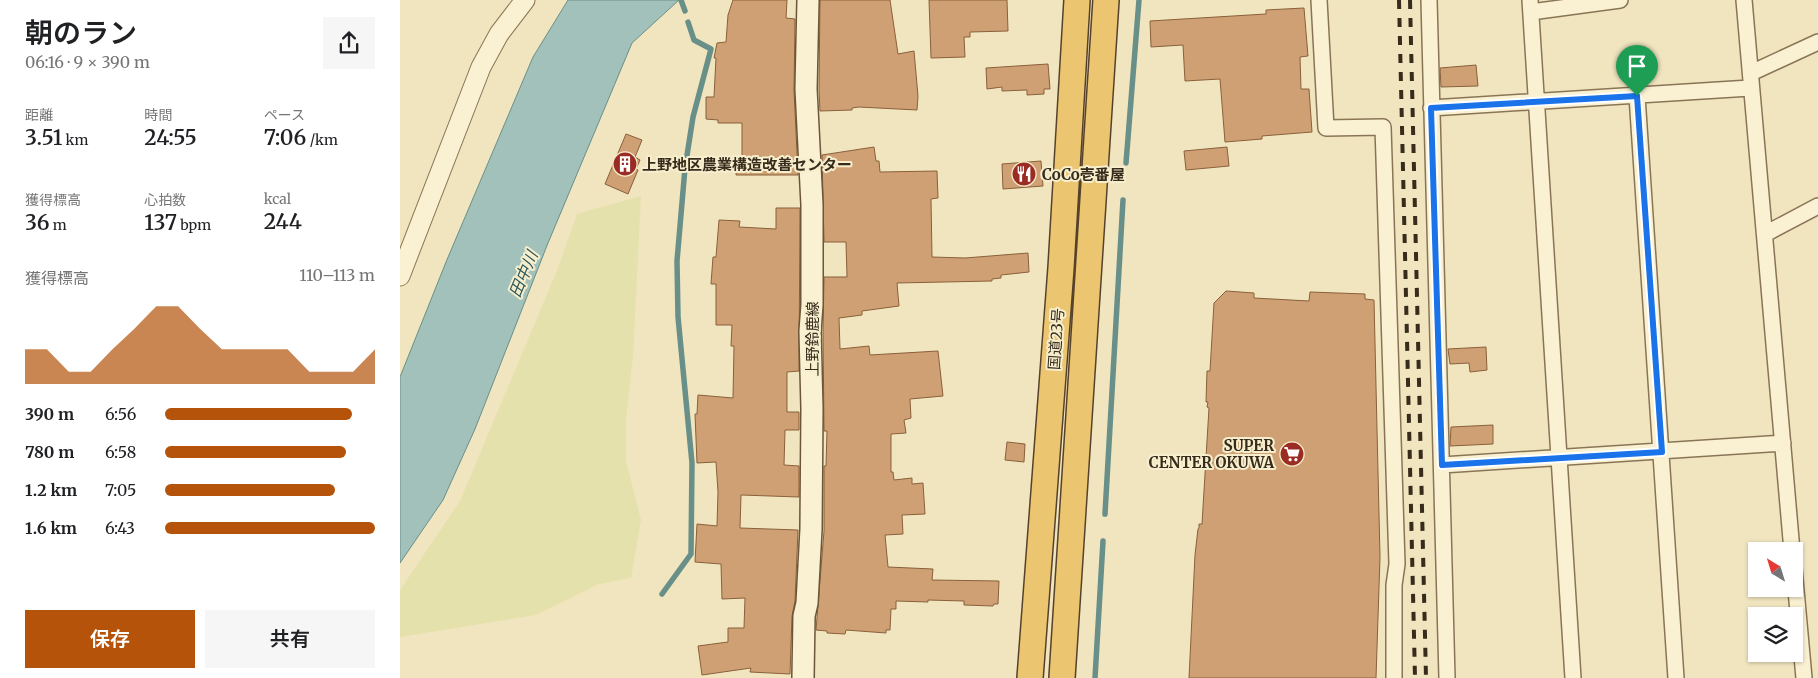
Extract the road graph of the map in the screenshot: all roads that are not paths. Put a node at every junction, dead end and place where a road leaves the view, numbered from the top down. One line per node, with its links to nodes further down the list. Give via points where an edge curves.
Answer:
1 (525, 0): 17 (street, via 499,34 481,67)
2 (808, 0): 24 (main road, 上野鈴鹿線, via 806,71 812,205 812,409 811,529)
3 (1076, 0): 25 (highway, 国道23号, via 1061,268)
4 (1106, 0): 26 (highway, 国道23号)
5 (1318, 0): 27 (street, via 1326,128 1383,127 1398,564 1394,585)
6 (1429, 0): 14 (street)
7 (1620, 0): 9 (street)
8 (1744, 0): 11 (street)
9 (1531, 6): 13 (street)
10 (1818, 42): 11 (street)
11 (1750, 81): 12 (street); 16 (street)
12 (1637, 96): 13 (street); 19 (street)
13 (1537, 102): 14 (street); 20 (street)
14 (1431, 108): 21 (street)
15 (1818, 206): 16 (street)
16 (1765, 234): 18 (street)
17 (400, 276)
18 (1784, 443): 19 (street); 22 (street)
19 (1662, 452): 20 (street); 30 (street)
20 (1560, 458): 21 (street); 29 (street)
21 (1442, 465): 28 (street)
22 (1791, 542)
23 (1797, 598): 31 (street)
24 (803, 678)
25 (1030, 678)
26 (1062, 678)
27 (1394, 678)
28 (1447, 678)
29 (1573, 678)
30 (1676, 678)
31 (1804, 678)

